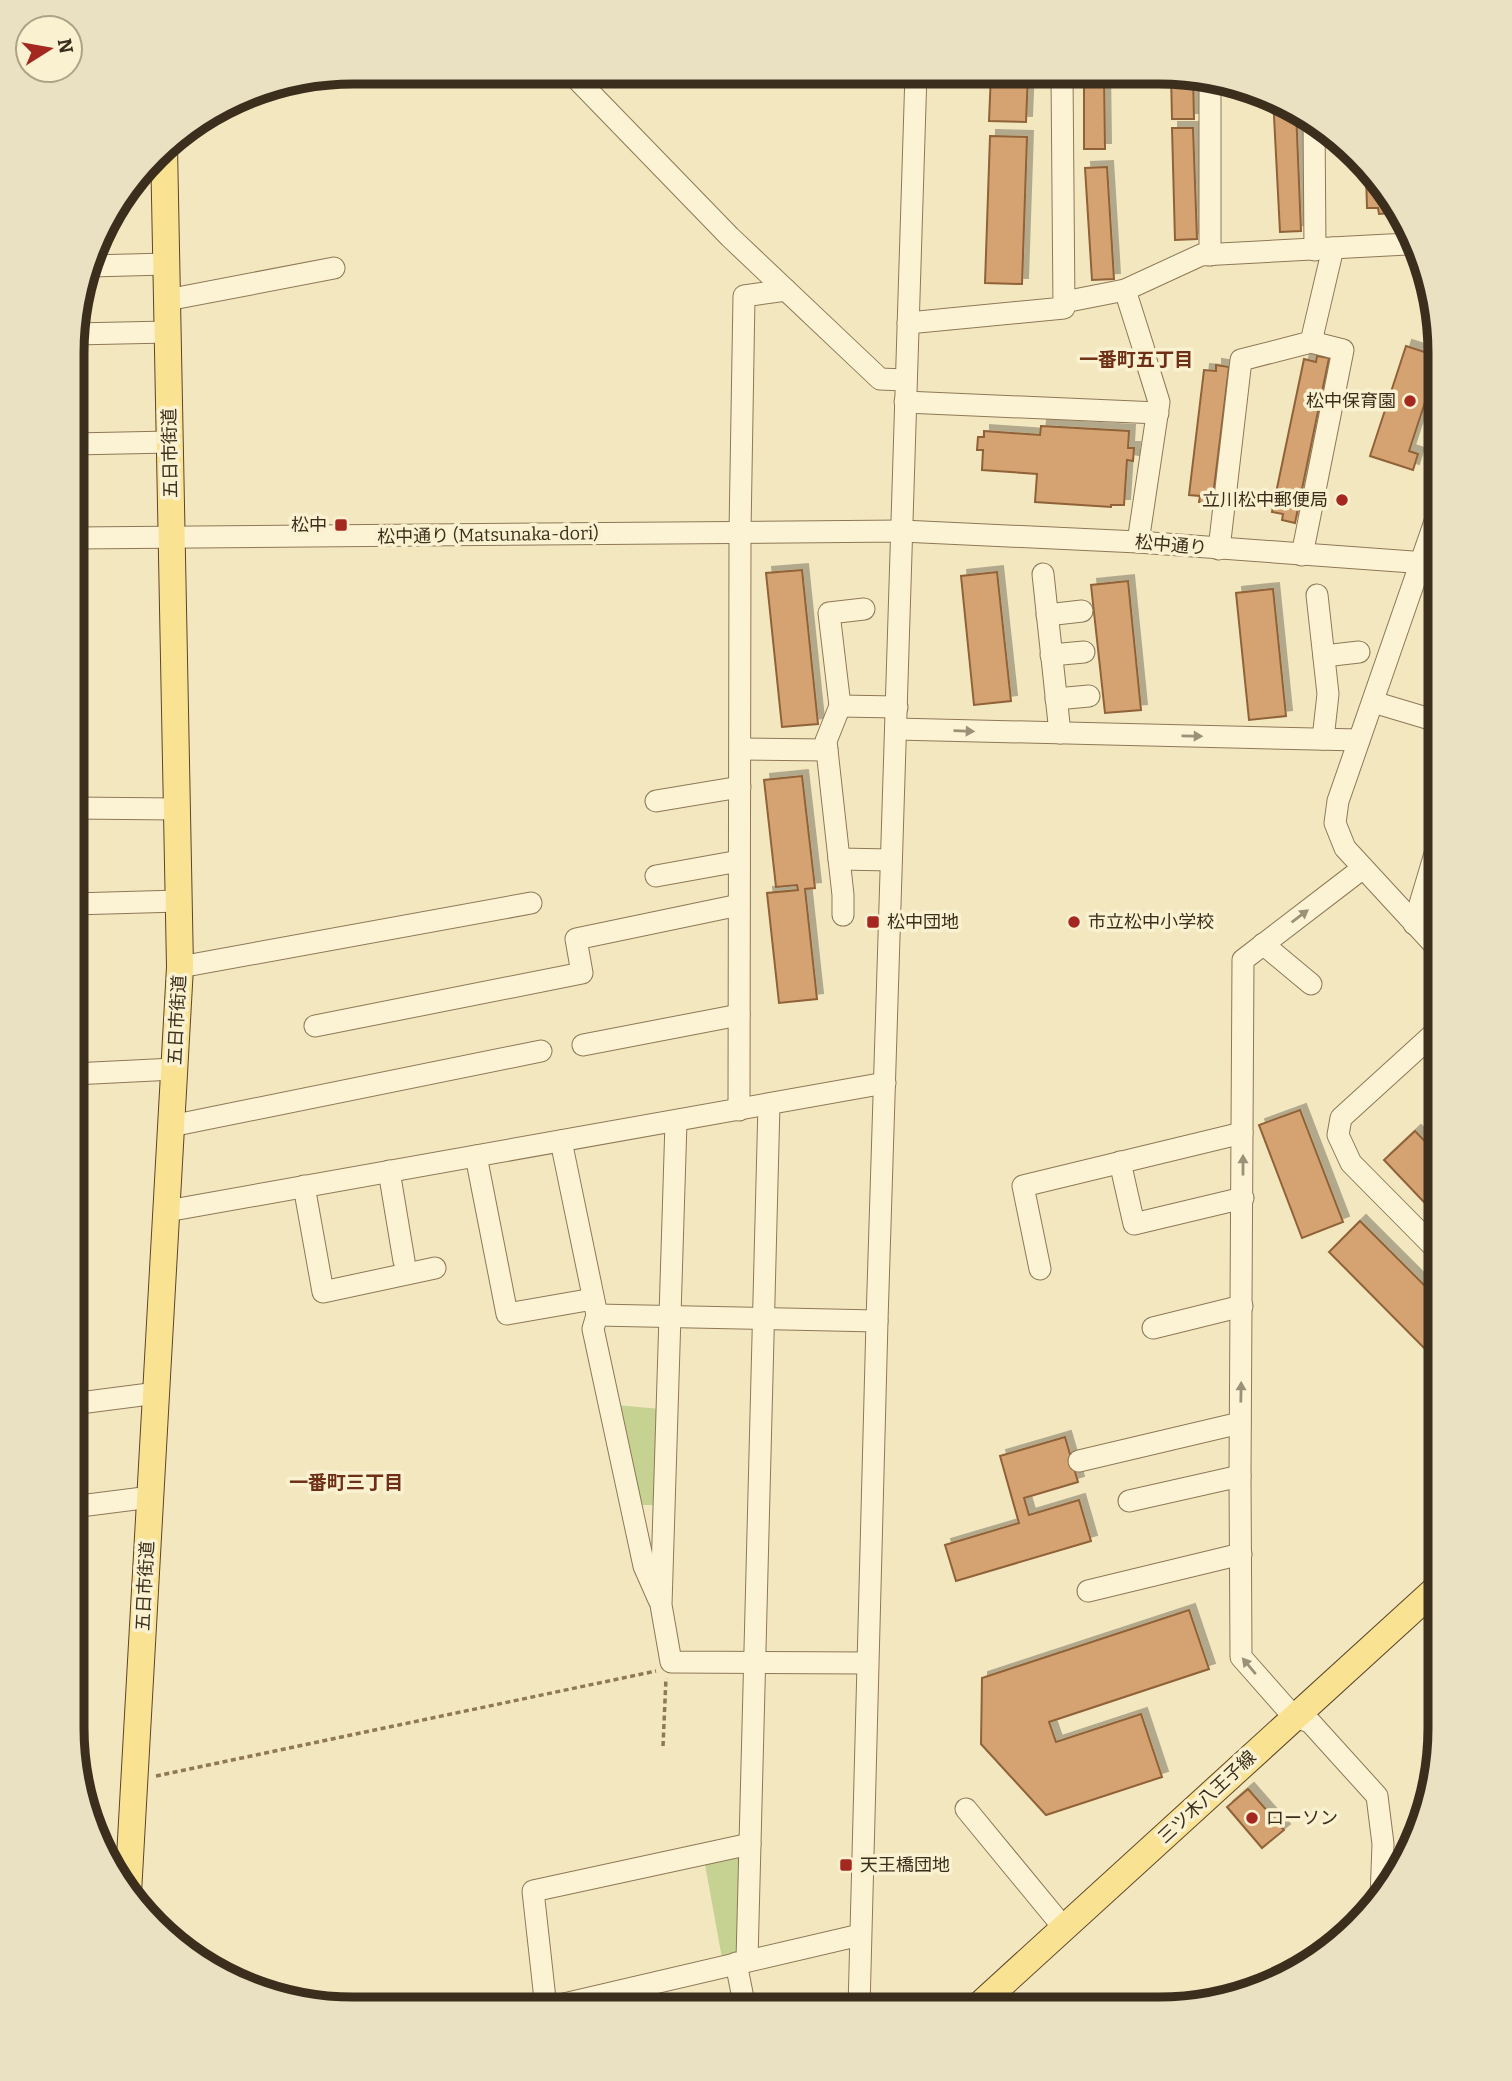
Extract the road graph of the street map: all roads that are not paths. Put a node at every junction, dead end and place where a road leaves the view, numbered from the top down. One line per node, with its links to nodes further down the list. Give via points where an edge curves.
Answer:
1 (582, 84): 13 (street)
2 (916, 84): 17 (street)
3 (1062, 84): 16 (street)
4 (1210, 89): 9 (street)
5 (1315, 134): 8 (street)
6 (164, 162): 10 (main road, 五日市街道)
7 (1405, 244): 8 (street)
8 (1324, 249): 9 (street); 20 (street)
9 (1210, 256): 14 (street)
10 (166, 264): 11 (street); 15 (main road, 五日市街道)
11 (98, 266)
12 (334, 268): 15 (street)
13 (786, 290): 21 (street, via 880,379); 27 (street, via 744,296)
14 (1125, 290): 16 (street); 23 (street, via 1159,402)
15 (167, 300): 18 (main road, 五日市街道)
16 (1064, 302): 17 (street, via 1064,308)
17 (908, 323): 21 (street)
18 (168, 332): 19 (street); 24 (main road, 五日市街道)
19 (85, 334)
20 (1311, 342): 31 (street, via 1241,360); 32 (street, via 1343,350)
21 (905, 380): 22 (street)
22 (905, 402): 23 (street); 26 (street)
23 (1157, 412): 30 (street)
24 (170, 442): 25 (street); 29 (main road, 五日市街道)
25 (84, 443)
26 (902, 531): 27 (street, 松中通り (Matsunaka-dori)); 30 (street, 松中通り); 48 (street)
27 (740, 532): 29 (street, 松中通り (Matsunaka-dori)); 54 (street)
28 (84, 538): 29 (street, 松中通り (Matsunaka-dori))
29 (172, 538): 61 (main road, 五日市街道)
30 (1138, 542): 31 (street, 松中通り)
31 (1219, 549): 32 (street, 松中通り)
32 (1302, 555): 33 (street, 松中通り)
33 (1428, 564)
34 (1428, 571): 46 (street)
35 (1043, 573): 39 (street)
36 (1318, 595): 43 (street)
37 (864, 609): 47 (street, via 829,613)
38 (1082, 611): 39 (street)
39 (1047, 615): 42 (street)
40 (1084, 652): 42 (street)
41 (1359, 652): 43 (street)
42 (1051, 655): 45 (street)
43 (1324, 656): 52 (street, via 1328,694)
44 (1089, 696): 45 (street)
45 (1056, 699): 51 (street)
46 (1373, 702): 49 (street); 53 (street)
47 (840, 706): 48 (street); 55 (street, via 826,741)
48 (897, 707): 50 (street)
49 (1428, 718)
50 (896, 729): 51 (street, one-way to 51); 64 (street)
51 (1060, 733): 52 (street, one-way to 52)
52 (1323, 739): 53 (street)
53 (1359, 740): 65 (street, via 1335,823 1345,848)
54 (741, 749): 55 (street); 57 (street)
55 (827, 750): 62 (street)
56 (85, 787): 58 (street)
57 (740, 787): 59 (street); 63 (street)
58 (84, 791)
59 (656, 801)
60 (84, 808): 61 (street)
61 (177, 809): 68 (main road, 五日市街道)
62 (839, 859): 64 (street); 72 (street)
63 (739, 860): 66 (street); 71 (street)
64 (891, 860): 85 (street)
65 (1363, 868): 73 (street); 75 (street, one-way to 65)
66 (656, 876)
67 (1428, 877): 73 (street)
68 (179, 901): 69 (street); 76 (main road, 五日市街道)
69 (84, 904)
70 (531, 904): 76 (street)
71 (739, 905): 78 (street); 79 (street, via 576,939 582,973)
72 (842, 915)
73 (1414, 924): 74 (street)
74 (1428, 939)
75 (1263, 944): 77 (street); 90 (street, via 1243,960)
76 (180, 967): 83 (main road, 五日市街道)
77 (1311, 984)
78 (739, 1015): 81 (street); 87 (street)
79 (315, 1026)
80 (1428, 1039): 98 (street, via 1340,1118 1338,1135 1351,1163)
81 (583, 1045)
82 (541, 1051): 89 (street)
83 (174, 1069): 84 (street); 89 (main road, 五日市街道)
84 (84, 1073)
85 (885, 1083): 86 (street); 106 (street)
86 (769, 1104): 87 (street); 105 (street)
87 (739, 1110): 88 (street)
88 (676, 1122): 91 (street); 104 (street)
89 (171, 1126): 97 (main road, 五日市街道)
90 (1242, 1133): 93 (street); 96 (street, one-way to 90)
91 (561, 1142): 92 (street); 103 (street)
92 (477, 1156): 94 (street); 103 (street, via 507,1314)
93 (1120, 1162): 96 (street, via 1133,1224); 101 (street, via 1023,1186)
94 (389, 1171): 95 (street); 99 (street)
95 (304, 1186): 97 (street); 100 (street, via 323,1292)
96 (1243, 1198): 102 (street)
97 (167, 1211): 108 (main road, 五日市街道)
98 (1428, 1241)
99 (404, 1261)
100 (435, 1268)
101 (1040, 1269)
102 (1242, 1306): 107 (street); 110 (street, one-way to 102)
103 (595, 1307): 104 (street); 119 (street, via 593,1329 644,1566)
104 (670, 1317): 105 (street); 119 (street)
105 (764, 1319): 106 (street); 120 (street)
106 (877, 1321): 121 (street)
107 (1153, 1328)
108 (157, 1393): 109 (street); 113 (main road, 五日市街道)
109 (84, 1402)
110 (1240, 1423): 111 (street); 112 (street)
111 (1079, 1461)
112 (1240, 1476): 114 (street); 116 (street)
113 (151, 1497): 115 (street); 125 (main road, 五日市街道)
114 (1129, 1501)
115 (84, 1505)
116 (1241, 1554): 117 (street); 122 (street, one-way to 116, via 1241,1657)
117 (1088, 1591)
118 (1428, 1597): 122 (main road, 三ツ木八王子線)
119 (661, 1605): 120 (street, via 671,1662)
120 (753, 1661): 121 (street); 124 (street)
121 (867, 1663): 128 (street)
122 (1294, 1717): 126 (street, via 1310,1722 1377,1796); 127 (main road, 三ツ木八王子線)
123 (966, 1809): 127 (street)
124 (750, 1844): 129 (street); 130 (street, via 533,1891)
125 (129, 1878)
126 (1381, 1880)
127 (1064, 1928): 134 (main road, 三ツ木八王子線)
128 (860, 1935): 129 (street); 133 (street)
129 (741, 1962): 131 (street); 132 (street)
130 (546, 1997)
131 (593, 1997)
132 (744, 1997)
133 (859, 1997)
134 (988, 1997)

